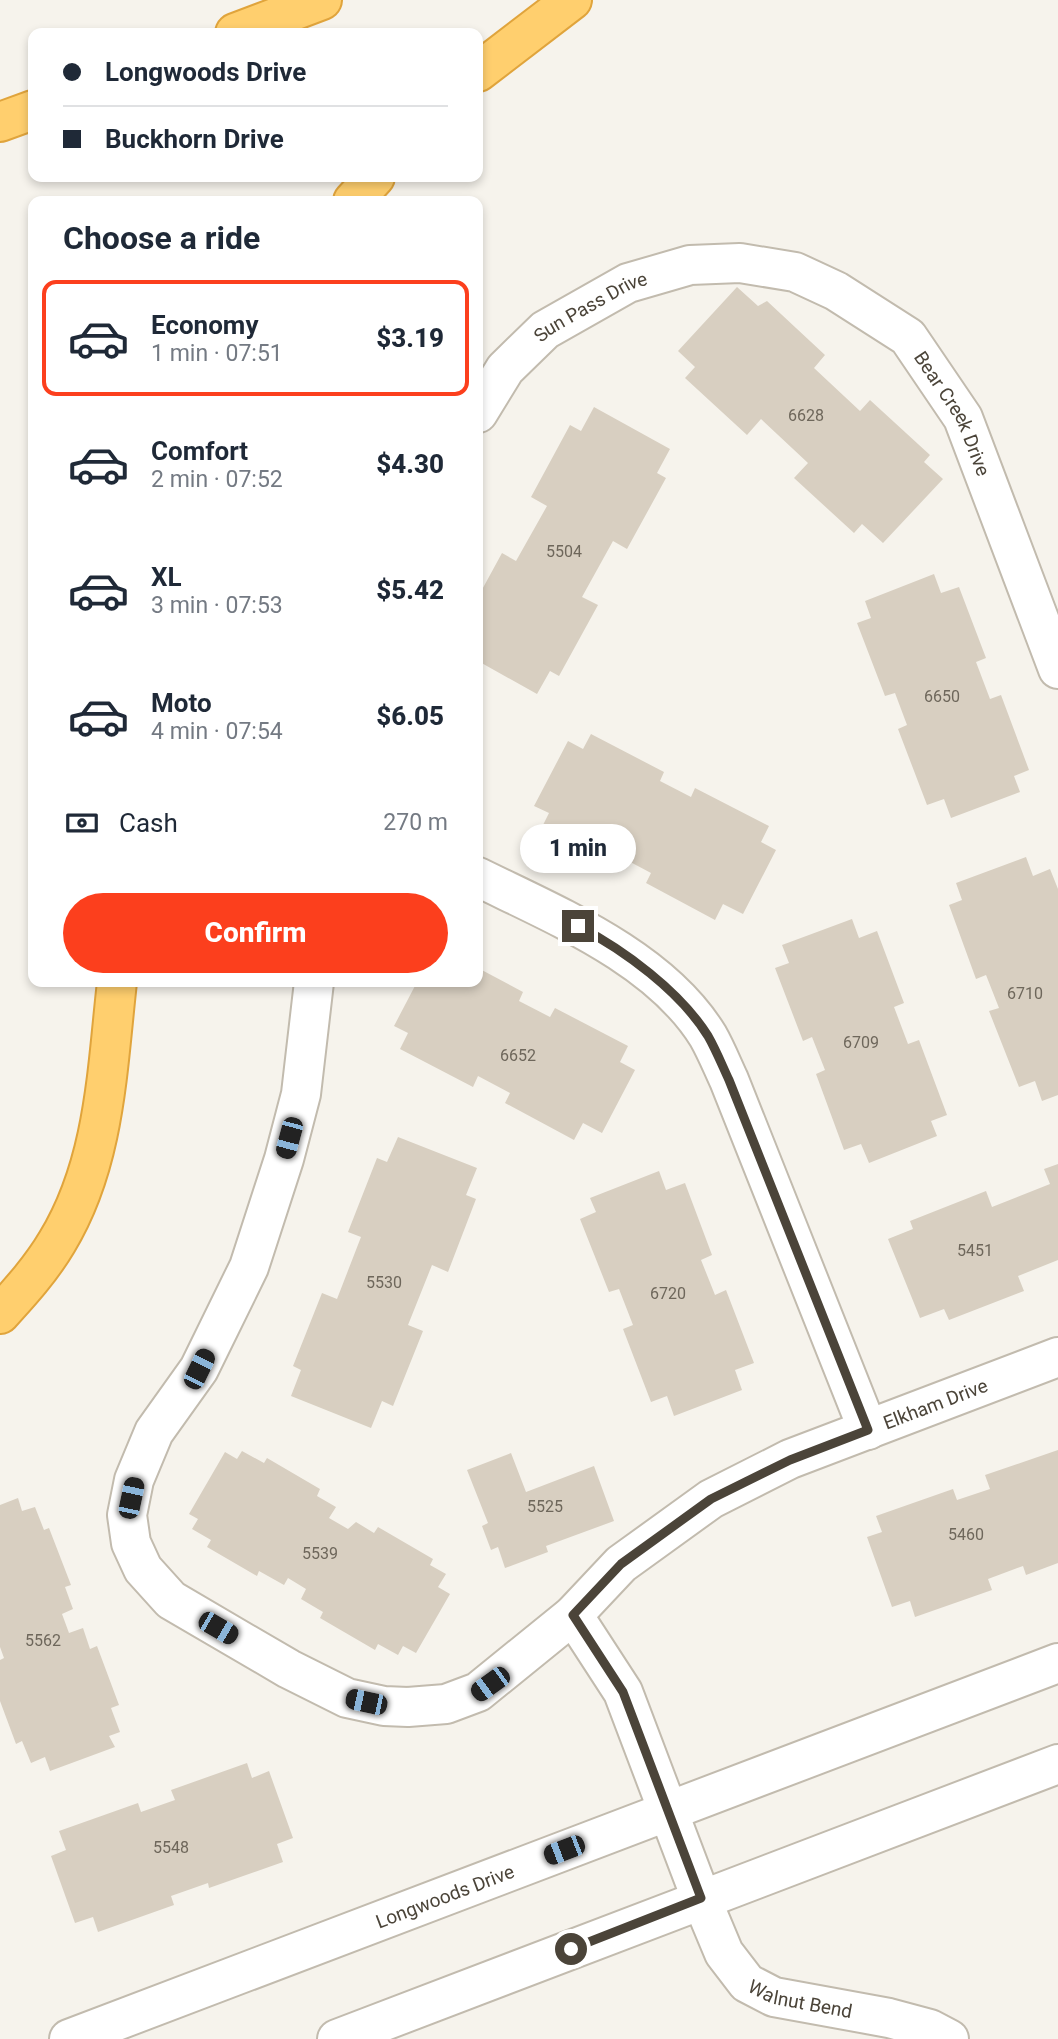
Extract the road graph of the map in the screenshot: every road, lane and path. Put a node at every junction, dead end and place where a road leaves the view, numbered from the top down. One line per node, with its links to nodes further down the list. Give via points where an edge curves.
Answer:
1 (322, 0): 3 (highway)
2 (572, 0): 4 (highway)
3 (248, 28)
4 (483, 68)
5 (28, 112): 6 (highway)
6 (0, 122)
7 (370, 182): 8 (highway)
8 (358, 196)
9 (740, 263): 10 (street, Sun Pass Drive, via 690,265 628,283 588,304 545,330 505,369); 11 (street, Bear Creek Drive, via 795,272 908,337 962,418)
10 (483, 405)
11 (1058, 669)
12 (483, 879): 17 (street, via 603,939 686,1007 708,1037)
13 (116, 987): 15 (highway, via 99,1134 85,1182 58,1241 30,1282)
14 (313, 987): 18 (street, Elkham Drive, via 301,1094 249,1267 199,1369 154,1432 134,1480 127,1515 131,1543 142,1569 171,1600 347,1698 384,1706 446,1704 478,1692)
15 (0, 1314)
16 (1058, 1356): 17 (street, Elkham Drive)
17 (868, 1430): 18 (street, Elkham Drive, via 790,1460 711,1499 621,1564)
18 (573, 1615): 21 (street, Walnut Bend, via 623,1692)
19 (1058, 1663): 21 (street, Longwoods Drive)
20 (1058, 1764): 22 (street)
21 (668, 1810): 22 (street, Walnut Bend); 23 (street, Longwoods Drive)
22 (701, 1898): 24 (street); 25 (street, Walnut Bend, via 724,1953 747,1983 774,1997 890,2018)
23 (69, 2039)
24 (337, 2039)
25 (949, 2039)

